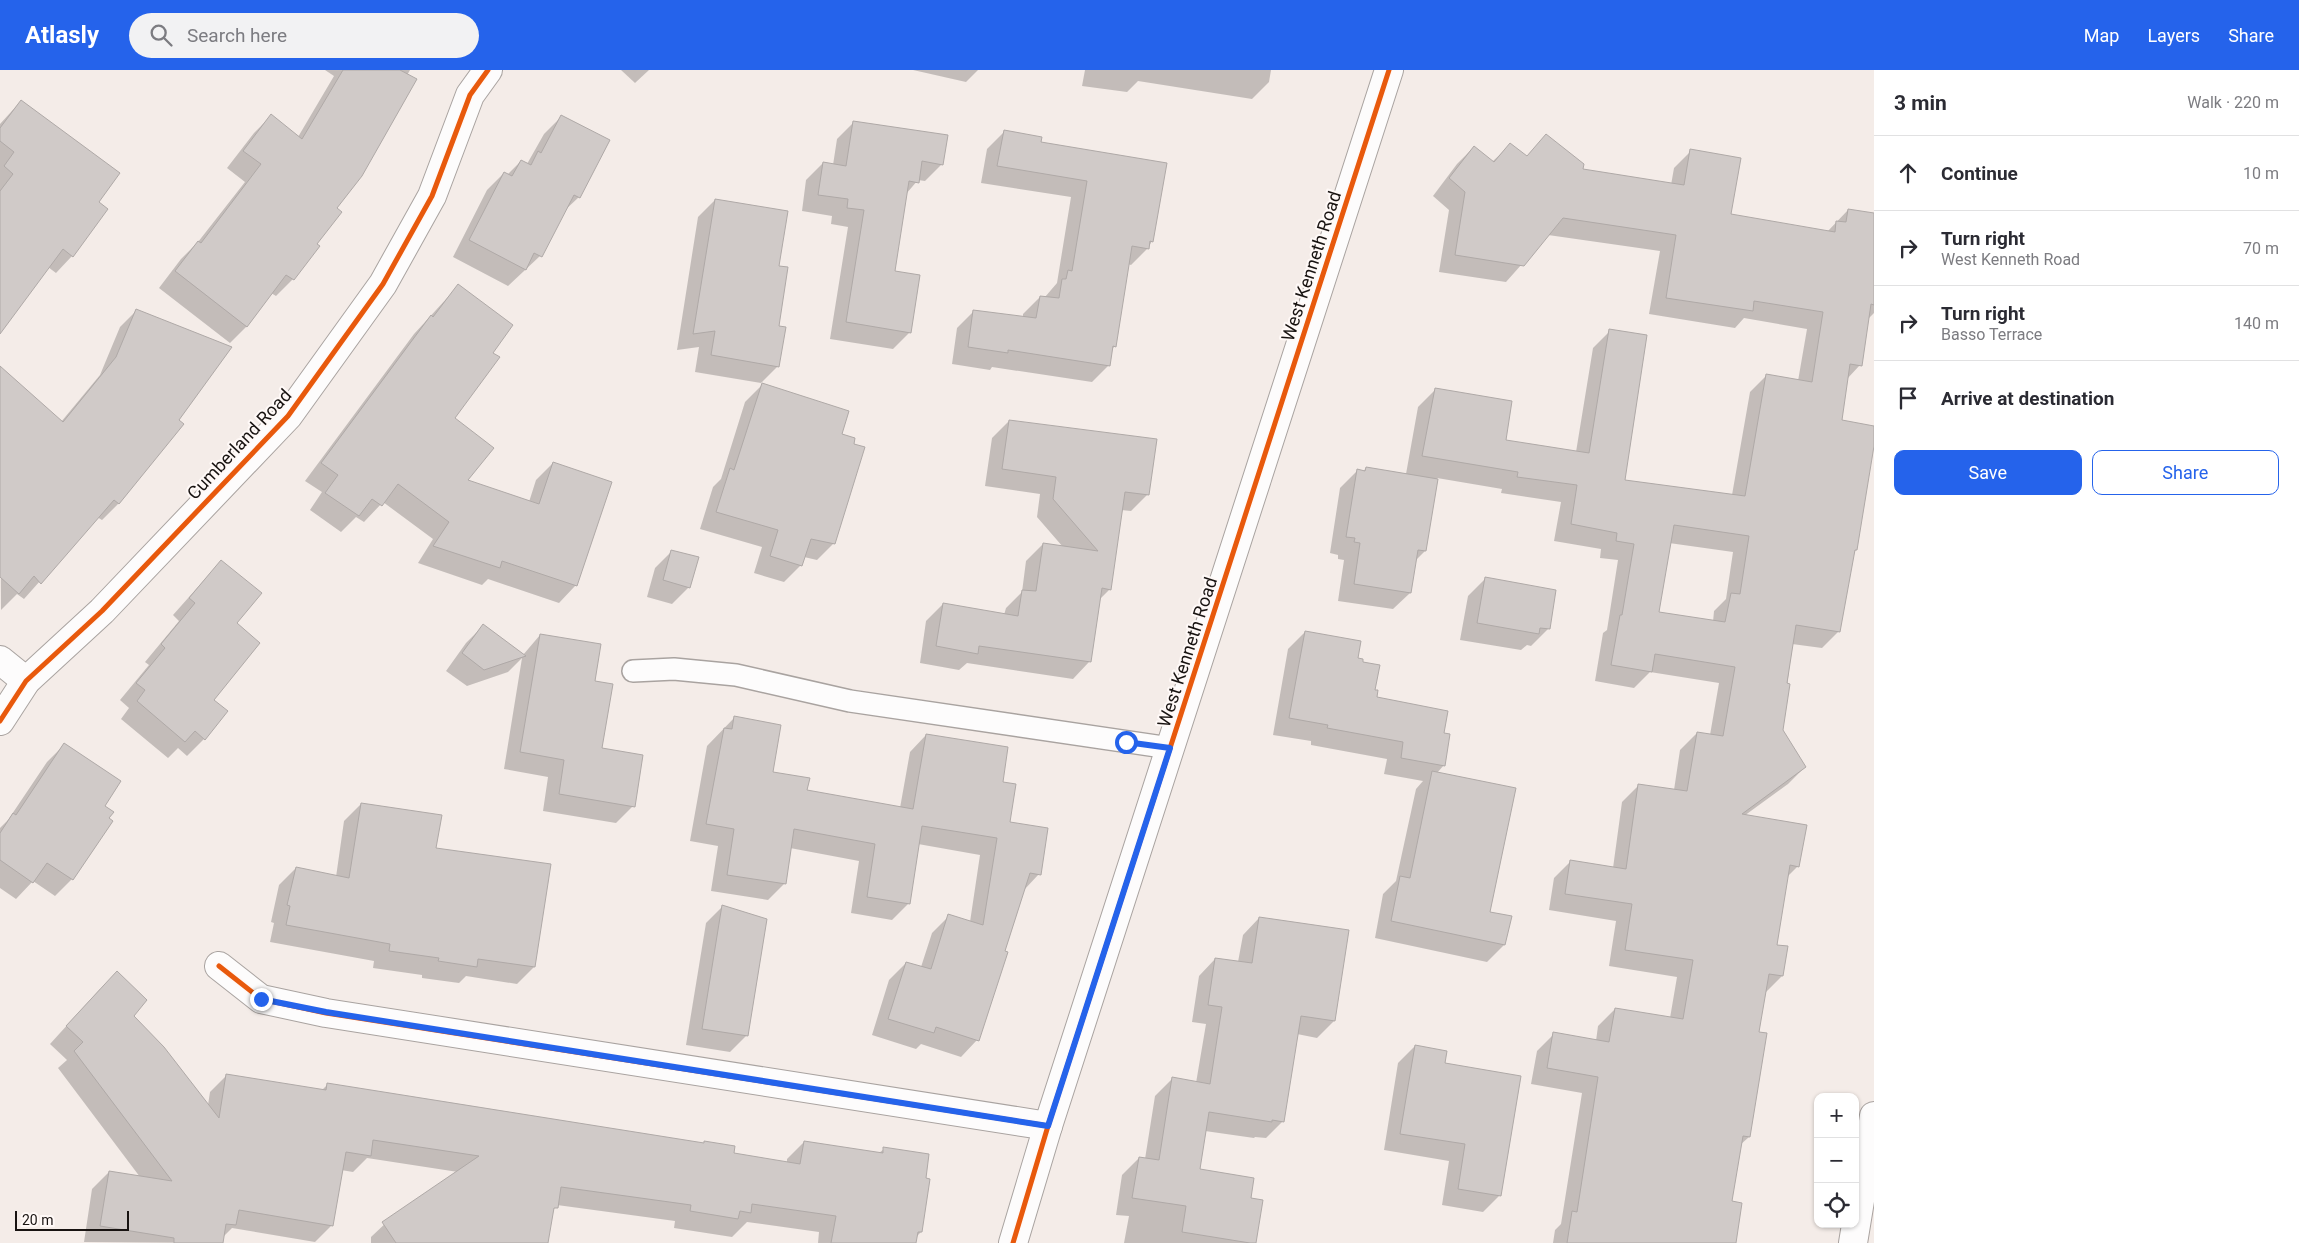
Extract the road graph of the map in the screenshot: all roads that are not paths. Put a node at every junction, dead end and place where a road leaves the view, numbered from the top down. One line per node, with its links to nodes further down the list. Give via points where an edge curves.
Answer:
1 (488, 70): 5 (street, Cumberland Road, via 470,95 432,196 383,284 288,416 102,611)
2 (1389, 70): 7 (street, West Kenneth Road)
3 (0, 660): 5 (street)
4 (633, 672): 7 (lane, via 674,670 736,675 850,701)
5 (26, 681): 6 (street, Cumberland Road)
6 (0, 721)
7 (1170, 748): 10 (street, West Kenneth Road)
8 (219, 966): 10 (street, via 261,999 326,1012)
9 (1874, 1116): 12 (street)
10 (1048, 1126): 11 (street, West Kenneth Road)
11 (1013, 1243)
12 (1854, 1243)

